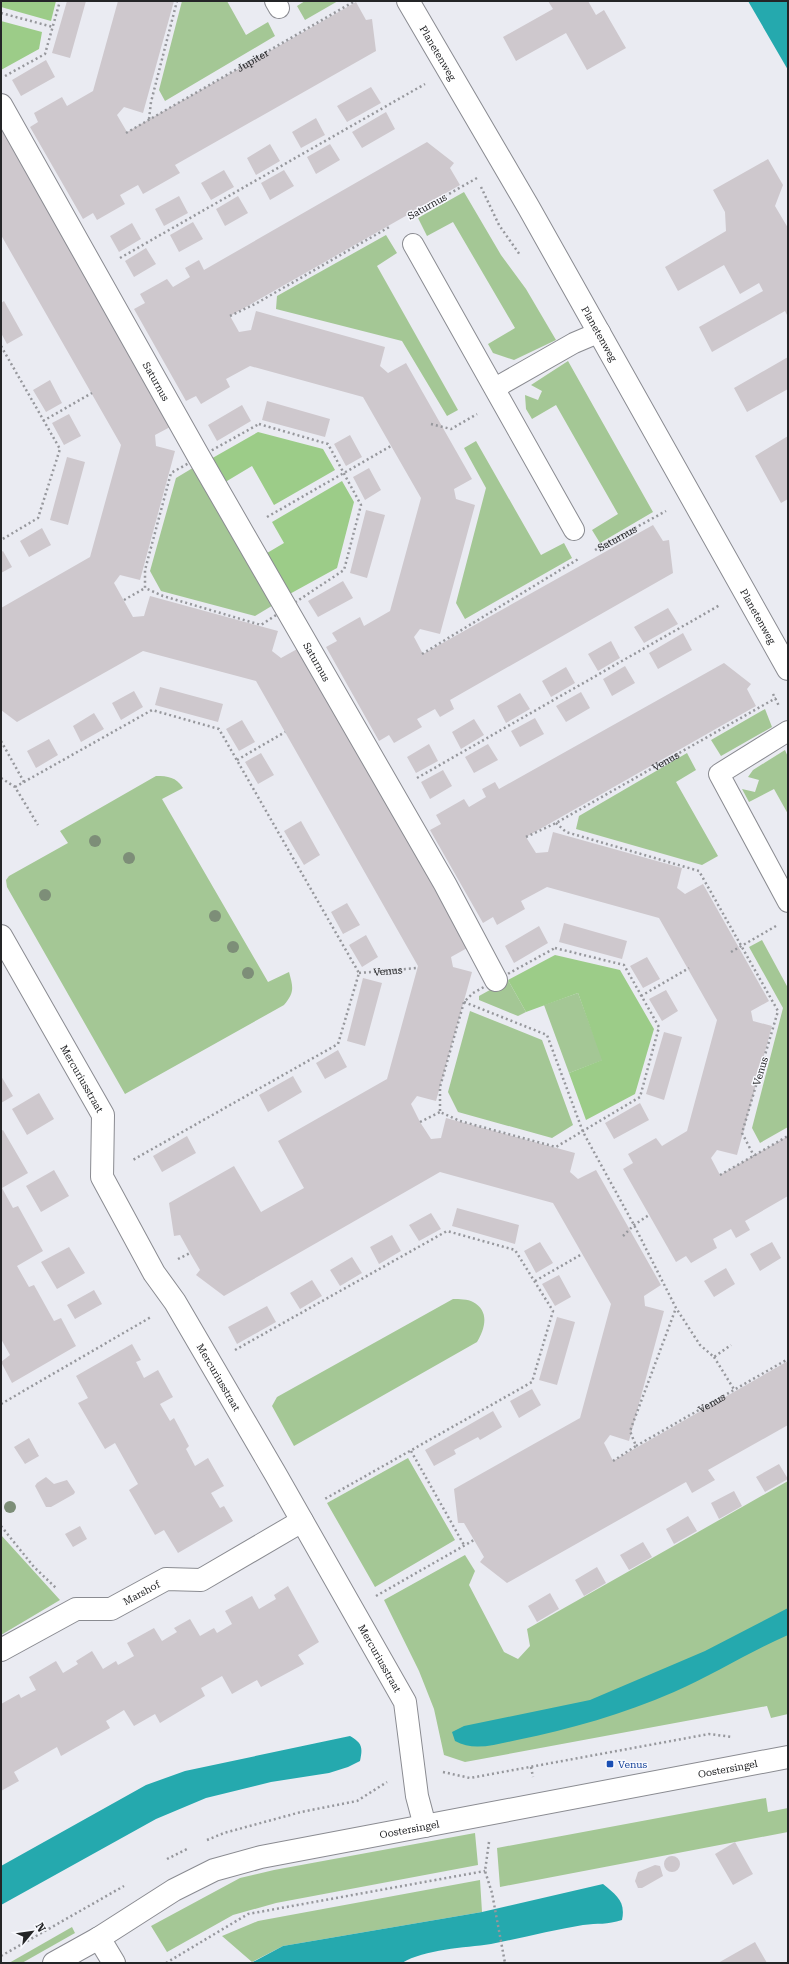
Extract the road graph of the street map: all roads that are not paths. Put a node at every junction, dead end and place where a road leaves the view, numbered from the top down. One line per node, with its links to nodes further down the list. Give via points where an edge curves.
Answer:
1 (408, 1): 4 (street, Planetenweg)
2 (1, 105): 11 (street, Saturnus, via 146,364 392,792)
3 (413, 244): 5 (lane)
4 (600, 332): 5 (lane, via 574,343); 7 (street, Planetenweg)
5 (496, 388): 6 (lane)
6 (574, 530)
7 (788, 668)
8 (788, 731): 9 (lane, via 719,774)
9 (788, 902)
10 (1, 936): 12 (street, Mercuriusstraat, via 103,1115 102,1177 154,1273 175,1302)
11 (496, 980)
12 (302, 1521): 13 (street, Marshof, via 201,1580 166,1579 112,1610 76,1609); 15 (street, Mercuriusstraat, via 405,1702 417,1796)
13 (1, 1650)
14 (788, 1757): 15 (street, Oostersingel)
15 (425, 1826): 16 (street, Oostersingel, via 261,1857 214,1870 174,1890)
16 (99, 1938): 17 (street, Oostersingel); 18 (street)
17 (54, 1963)
18 (114, 1963)

